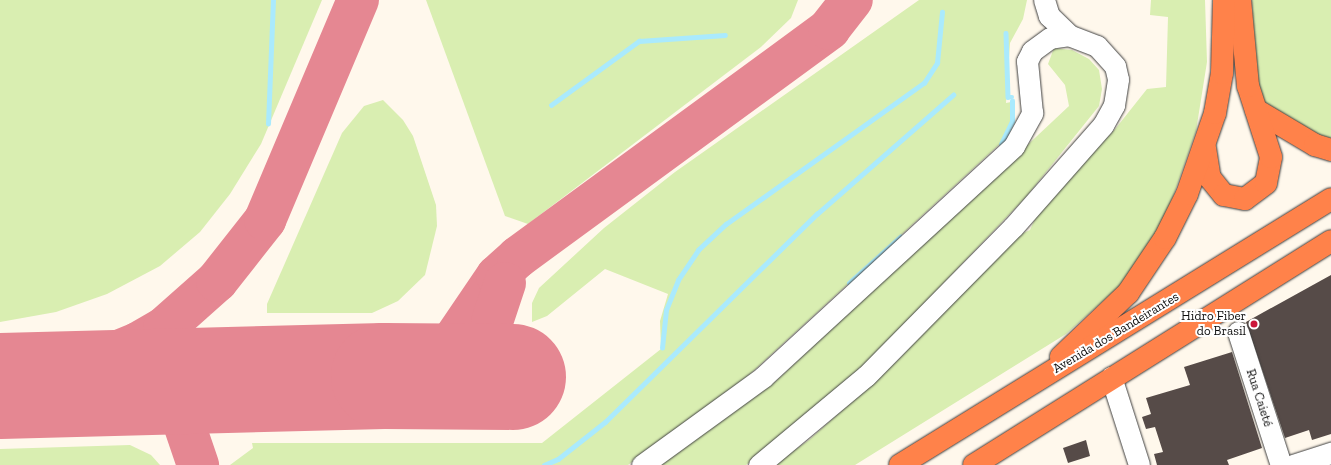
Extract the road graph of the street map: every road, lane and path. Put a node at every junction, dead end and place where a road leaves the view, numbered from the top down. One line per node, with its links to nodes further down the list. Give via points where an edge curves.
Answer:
1 (1044, 0): 4 (street, via 1049,16)
2 (1224, 0): 6 (highway, via 1222,73)
3 (1240, 0): 5 (highway, via 1243,58)
4 (1069, 35): 14 (street, via 1044,41 1032,51 1027,61 1032,112 1014,146 763,377); 15 (street, via 1098,46 1115,66 1118,78 1114,105 1103,125 1013,227 866,376)
5 (1256, 110): 6 (highway, via 1271,157 1266,183 1256,194 1235,200 1214,187); 7 (highway, via 1315,145)
6 (1205, 148): 11 (highway, via 1165,238 1128,293 1072,345)
7 (1331, 150)
8 (1331, 199): 11 (highway, Avenida dos Bandeirantes)
9 (1331, 241): 12 (highway)
10 (1238, 332): 19 (street, Rua Caieté)
11 (1052, 372): 16 (highway, Avenida dos Bandeirantes)
12 (1111, 377): 17 (highway); 18 (street)
13 (1331, 453): 20 (street)
14 (642, 465)
15 (759, 465)
16 (900, 465)
17 (974, 465)
18 (1139, 465)
19 (1280, 465)
20 (1293, 465)

